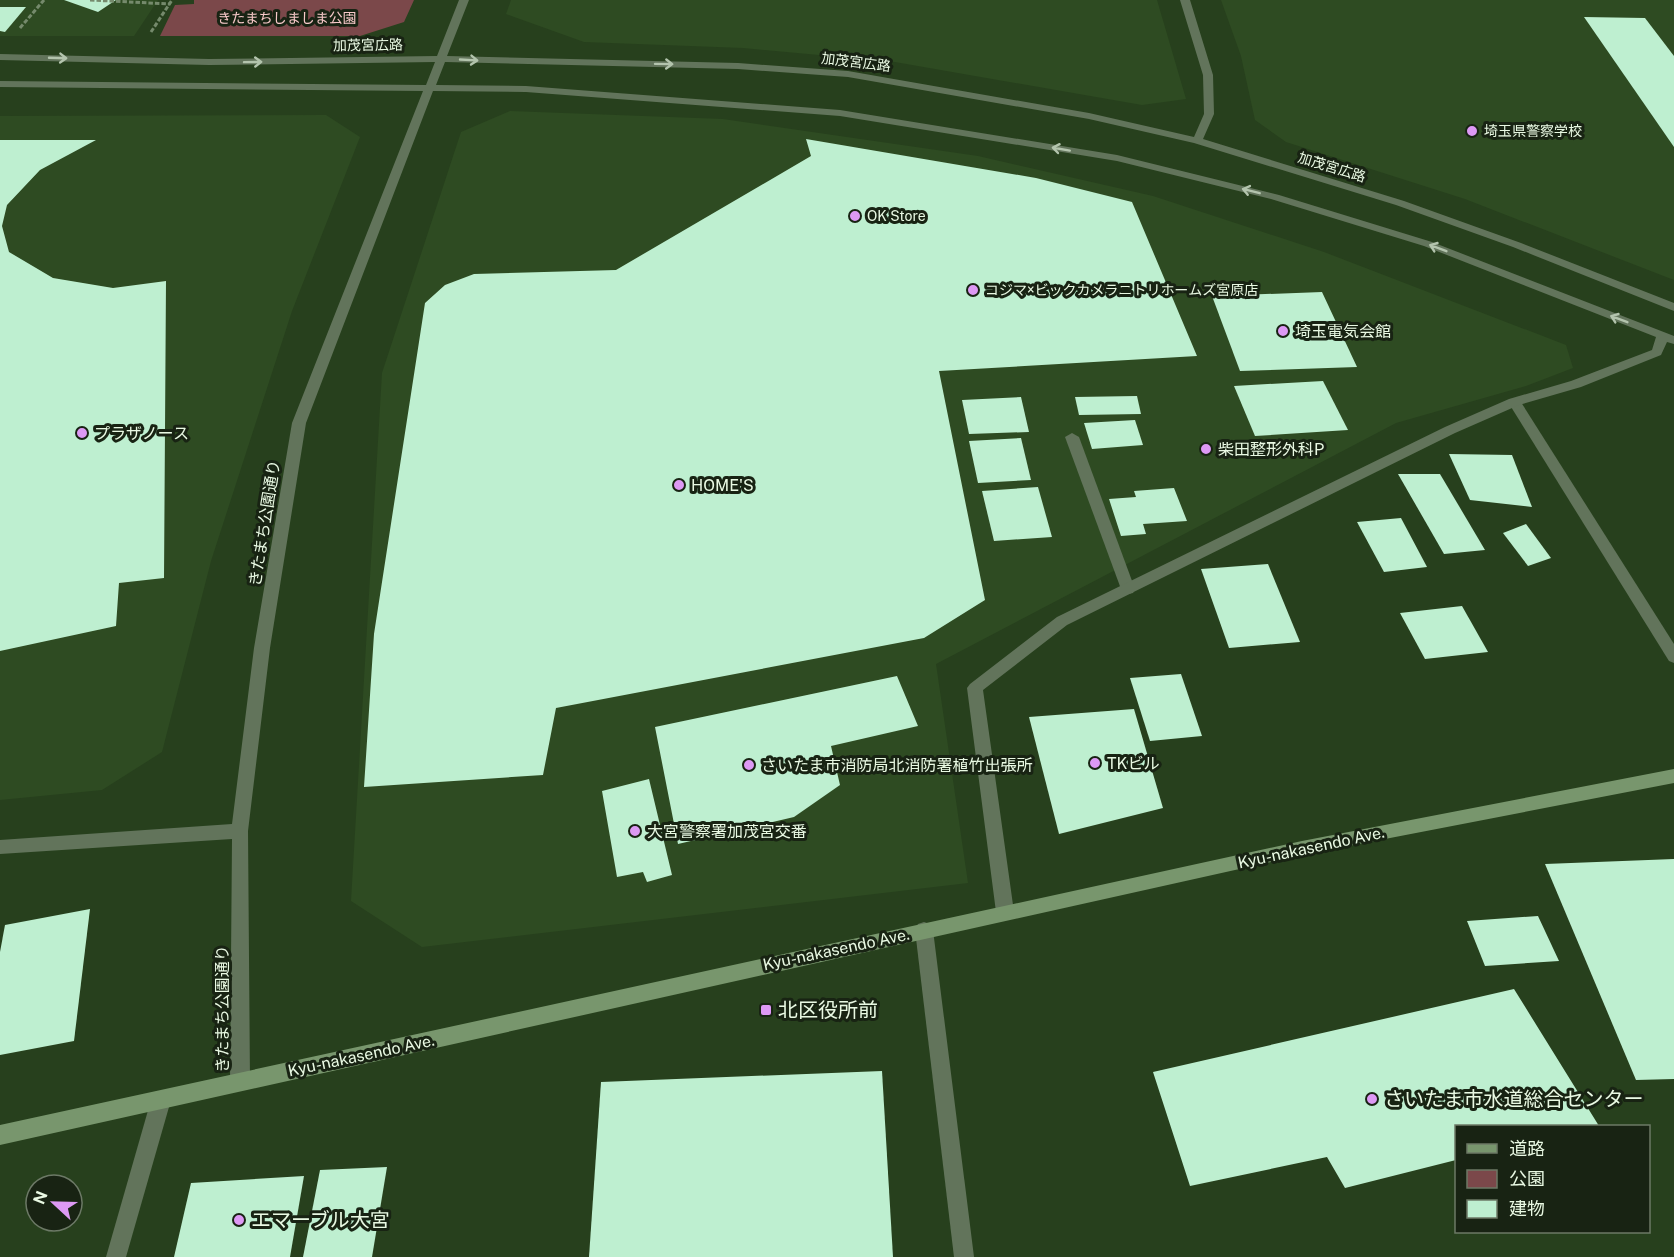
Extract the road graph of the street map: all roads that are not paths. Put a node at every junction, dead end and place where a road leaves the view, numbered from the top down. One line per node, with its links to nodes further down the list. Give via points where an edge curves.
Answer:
1 (464, 0): 4 (street, きたまち公園通り)
2 (1185, 0): 7 (street, via 1208,75 1209,114)
3 (0, 57): 4 (street, 加茂宮広路, one-way to 4, via 209,62)
4 (440, 58): 6 (street, きたまち公園通り); 7 (street, 加茂宮広路, one-way to 7, via 738,66 848,74 1089,116)
5 (0, 84): 6 (street)
6 (430, 88): 9 (street, one-way to 6, via 1428,244 1275,197 1117,158 840,113 526,89); 15 (street, きたまち公園通り, via 299,423 262,648)
7 (1197, 141): 8 (street, 加茂宮広路, via 1400,203 1517,244)
8 (1674, 307)
9 (1669, 338): 10 (street, via 1657,352 1576,384)
10 (1514, 402): 12 (street); 13 (street)
11 (1072, 437): 12 (street)
12 (1128, 589): 17 (street, via 1062,621 975,688)
13 (1674, 657)
14 (1674, 776): 17 (main road, Kyu-nakasendo Ave., via 1454,817)
15 (240, 831): 16 (street); 19 (street, きたまち公園通り)
16 (0, 847)
17 (1005, 912): 18 (main road, Kyu-nakasendo Ave.)
18 (924, 930): 19 (main road, Kyu-nakasendo Ave.); 23 (street)
19 (240, 1082): 20 (main road, Kyu-nakasendo Ave.)
20 (161, 1100): 21 (main road, Kyu-nakasendo Ave.); 22 (street)
21 (0, 1135)
22 (116, 1257)
23 (964, 1257)

